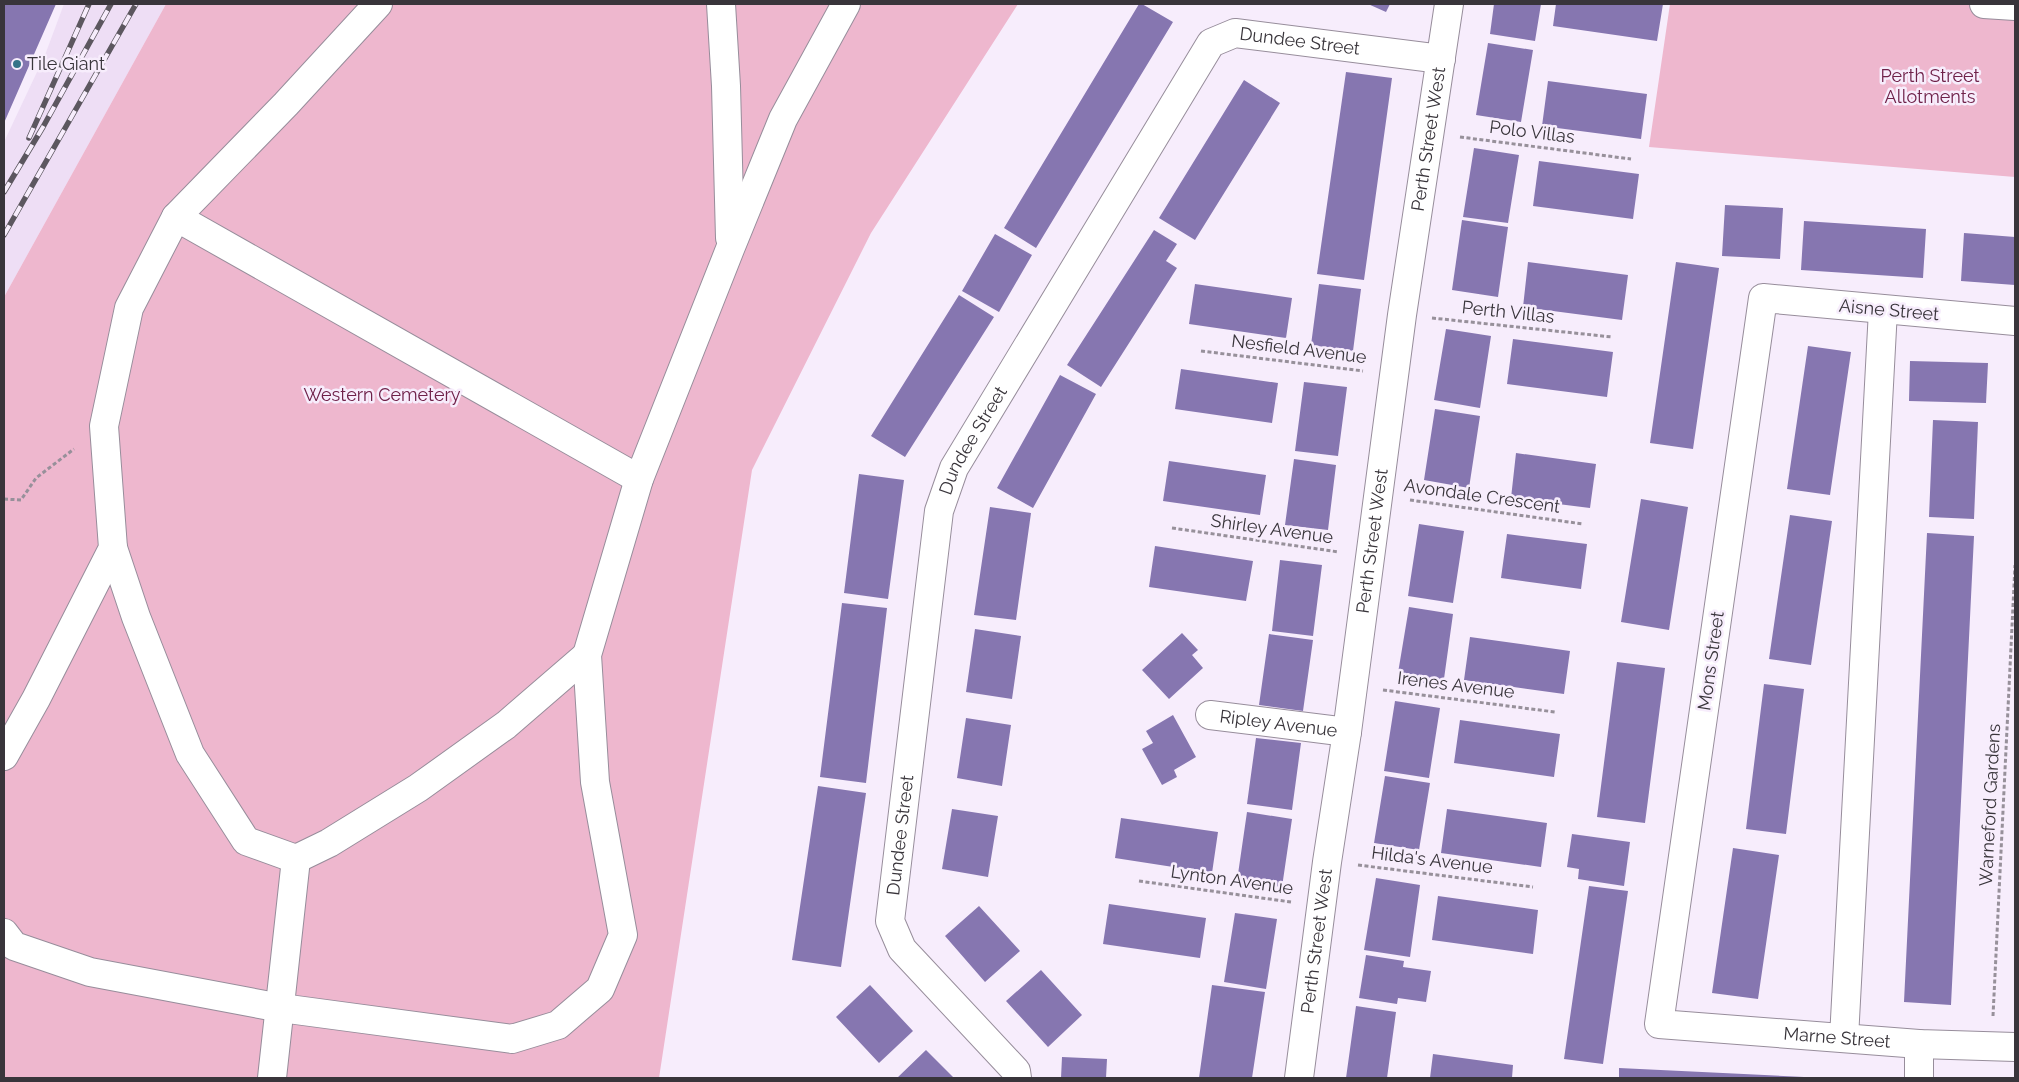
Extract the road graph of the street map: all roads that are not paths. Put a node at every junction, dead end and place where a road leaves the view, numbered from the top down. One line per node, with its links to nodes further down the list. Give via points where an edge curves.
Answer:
1 (378, 4): 8 (street)
2 (722, 4): 9 (street)
3 (846, 4): 9 (street, via 783,119)
4 (1449, 4): 7 (street, Perth Street West)
5 (1984, 4): 6 (street)
6 (2015, 6)
7 (1441, 59): 17 (street, Perth Street West, via 1393,375); 27 (street, Dundee Street, via 1235,33 1211,43 954,468 939,511 890,921 902,949 1016,1071)
8 (176, 217): 13 (street); 14 (street, via 129,308 104,426)
9 (730, 249): 13 (street)
10 (1763, 298): 11 (street, Aisne Street); 22 (street, Mons Street)
11 (1883, 310): 12 (street, Aisne Street); 23 (street)
12 (2015, 321)
13 (639, 479): 15 (street)
14 (113, 548): 18 (street); 19 (street, via 136,617 190,754 246,841)
15 (587, 655): 19 (street, via 506,725 418,788 329,843); 21 (street, via 595,782 623,936 600,989 558,1025 512,1039)
16 (1210, 715): 17 (street, Ripley Avenue)
17 (1347, 732): 28 (street, Perth Street West)
18 (4, 756)
19 (296, 859): 21 (street)
20 (4, 933): 21 (street, via 14,946 90,972)
21 (281, 1008): 26 (street)
22 (1659, 1024): 23 (street, Marne Street)
23 (1844, 1038): 24 (street, Marne Street)
24 (1919, 1044): 25 (street, Marne Street); 29 (street)
25 (2003, 1047)
26 (272, 1078)
27 (1017, 1078)
28 (1299, 1078)
29 (1919, 1078)

